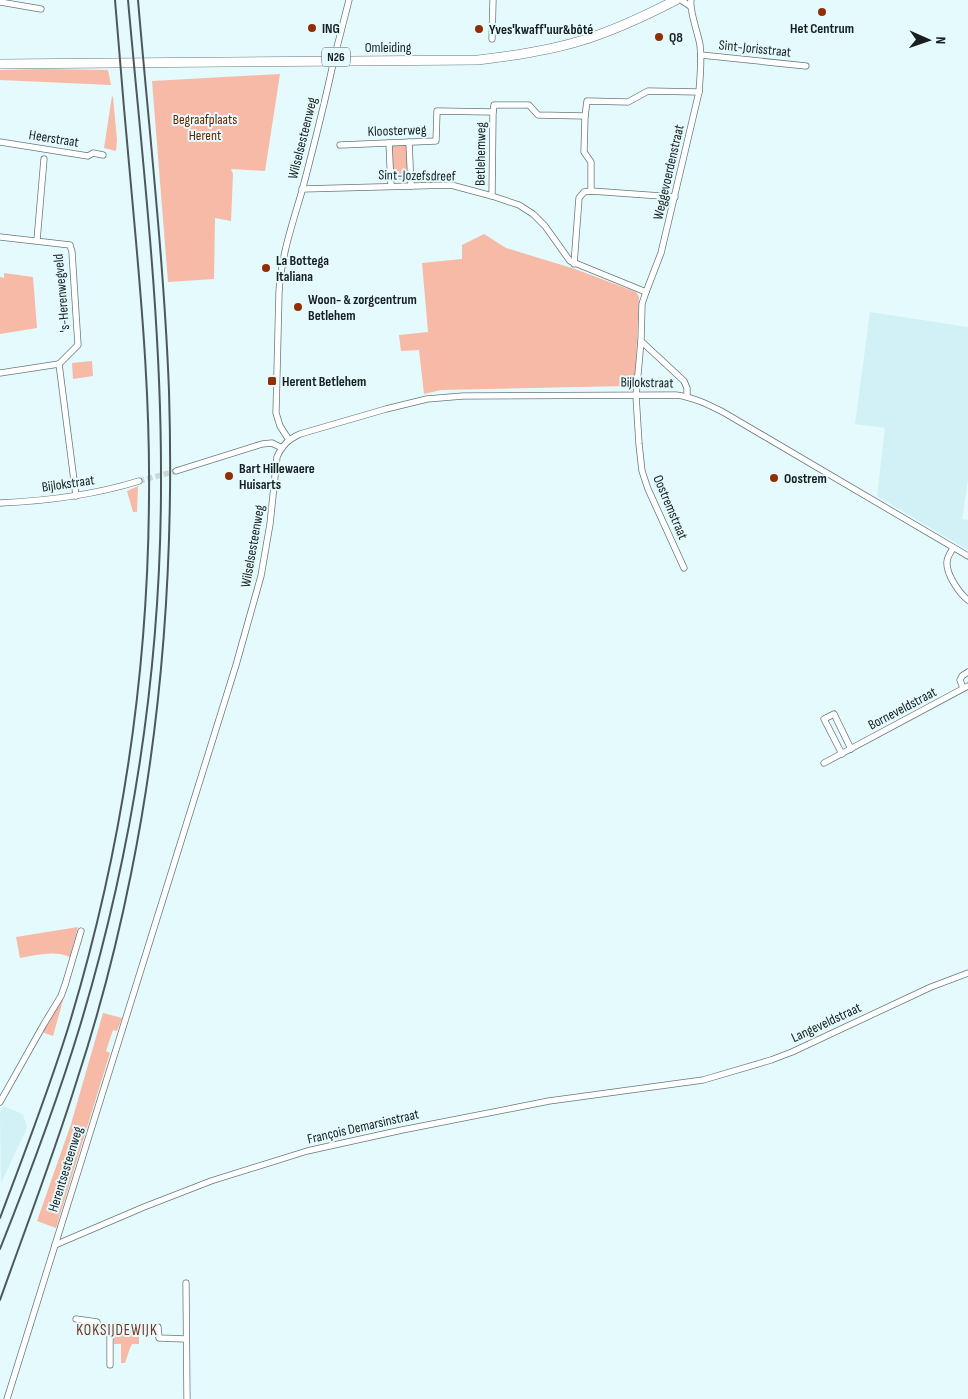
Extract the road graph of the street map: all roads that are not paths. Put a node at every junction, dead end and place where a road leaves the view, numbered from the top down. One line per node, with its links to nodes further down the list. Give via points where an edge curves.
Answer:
1 (349, 0): 25 (street, Wilselsesteenweg, bridge)
2 (493, 0): 9 (street)
3 (663, 0): 11 (main road, Omleiding / N26, via 580,35 478,55)
4 (676, 0): 12 (main road, Omleiding / N26, via 626,24 581,40 478,60)
5 (680, 0): 7 (street, Weggevoerdenstraat)
6 (0, 2): 8 (street)
7 (690, 3): 10 (street, Weggevoerdenstraat)
8 (41, 9)
9 (492, 39)
10 (701, 55): 13 (street, Sint-Jorisstraat); 14 (street, Weggevoerdenstraat)
11 (0, 59)
12 (0, 64)
13 (806, 66)
14 (699, 92): 16 (street, via 648,91 628,102 587,101); 28 (street, Weggevoerdenstraat)
15 (493, 112): 16 (street, Kloosterweg, via 494,105 529,105 538,115); 19 (street, Kloosterweg, via 437,111 436,140); 27 (street, Betlehemweg)
16 (585, 116): 26 (street, via 584,152 591,162)
17 (0, 142): 21 (street, Heerstraat, via 88,156 93,153)
18 (389, 142): 19 (street, Kloosterweg); 20 (street, Kloosterweg); 23 (street)
19 (409, 142): 24 (street)
20 (340, 144)
21 (103, 155)
22 (44, 159): 30 (street, 's-Herenwegveld)
23 (391, 186): 24 (street, Sint-Jozefsdreef); 25 (street, Sint-Jozefsdreef)
24 (411, 186): 27 (street, Sint-Jozefsdreef, via 451,185)
25 (302, 189): 38 (street, Wilselsesteenweg, via 280,272 276,413)
26 (591, 191): 28 (street); 31 (street, via 584,192 579,198)
27 (492, 196): 31 (street, Sint-Jozefsdreef, via 520,205 534,214)
28 (675, 197): 32 (street, Weggevoerdenstraat, via 661,254)
29 (0, 237): 30 (street, 's-Herenwegveld)
30 (37, 240): 34 (street, 's-Herenwegveld, via 70,245 72,252 78,345)
31 (574, 264): 32 (street, Sint-Jozefsdreef)
32 (646, 292): 33 (street, Weggevoerdenstraat, via 642,304)
33 (641, 341): 36 (street, Weggevoerdenstraat); 37 (street, via 684,381)
34 (59, 364): 35 (street); 42 (street)
35 (0, 373)
36 (636, 394): 37 (street, Bijlokstraat); 38 (street, Bijlokstraat, via 427,399 300,434); 46 (street, Oostremstraat, via 642,471)
37 (687, 396): 44 (street, Bijlokstraat, via 722,412)
38 (289, 440): 39 (street, Wilselsesteenweg)
39 (282, 448): 40 (street, via 272,443 262,444); 54 (street, Wilselsesteenweg, via 277,456 261,576)
40 (176, 471)
41 (139, 481): 42 (street, Bijlokstraat)
42 (76, 496): 43 (street, Bijlokstraat)
43 (0, 503)
44 (953, 548): 45 (street, Bijlokstraat); 47 (street, via 947,563 949,573)
45 (968, 556)
46 (684, 568)
47 (968, 600)
48 (968, 672): 49 (street, Borneveldstraat, via 960,680)
49 (966, 687): 50 (street, Borneveldstraat)
50 (851, 749): 51 (street, Borneveldstraat); 51 (street, via 834,714 824,719)
51 (842, 754): 52 (street, Borneveldstraat)
52 (824, 764)
53 (81, 931): 57 (street, via 63,991)
54 (148, 947): 58 (street, Herentsesteenweg)
55 (968, 973): 56 (street, Langeveldstraat, via 792,1052 720,1076)
56 (690, 1082): 58 (street, François Demarsinstraat, via 549,1101 307,1152 211,1181)
57 (0, 1102)
58 (54, 1245): 64 (street, Herentsesteenweg)
59 (186, 1283): 62 (street)
60 (76, 1319): 61 (street, via 97,1322 98,1327)
61 (110, 1327): 62 (street, via 158,1327 159,1338); 63 (street)
62 (186, 1339): 65 (street)
63 (110, 1365)
64 (7, 1399)
65 (187, 1399)

